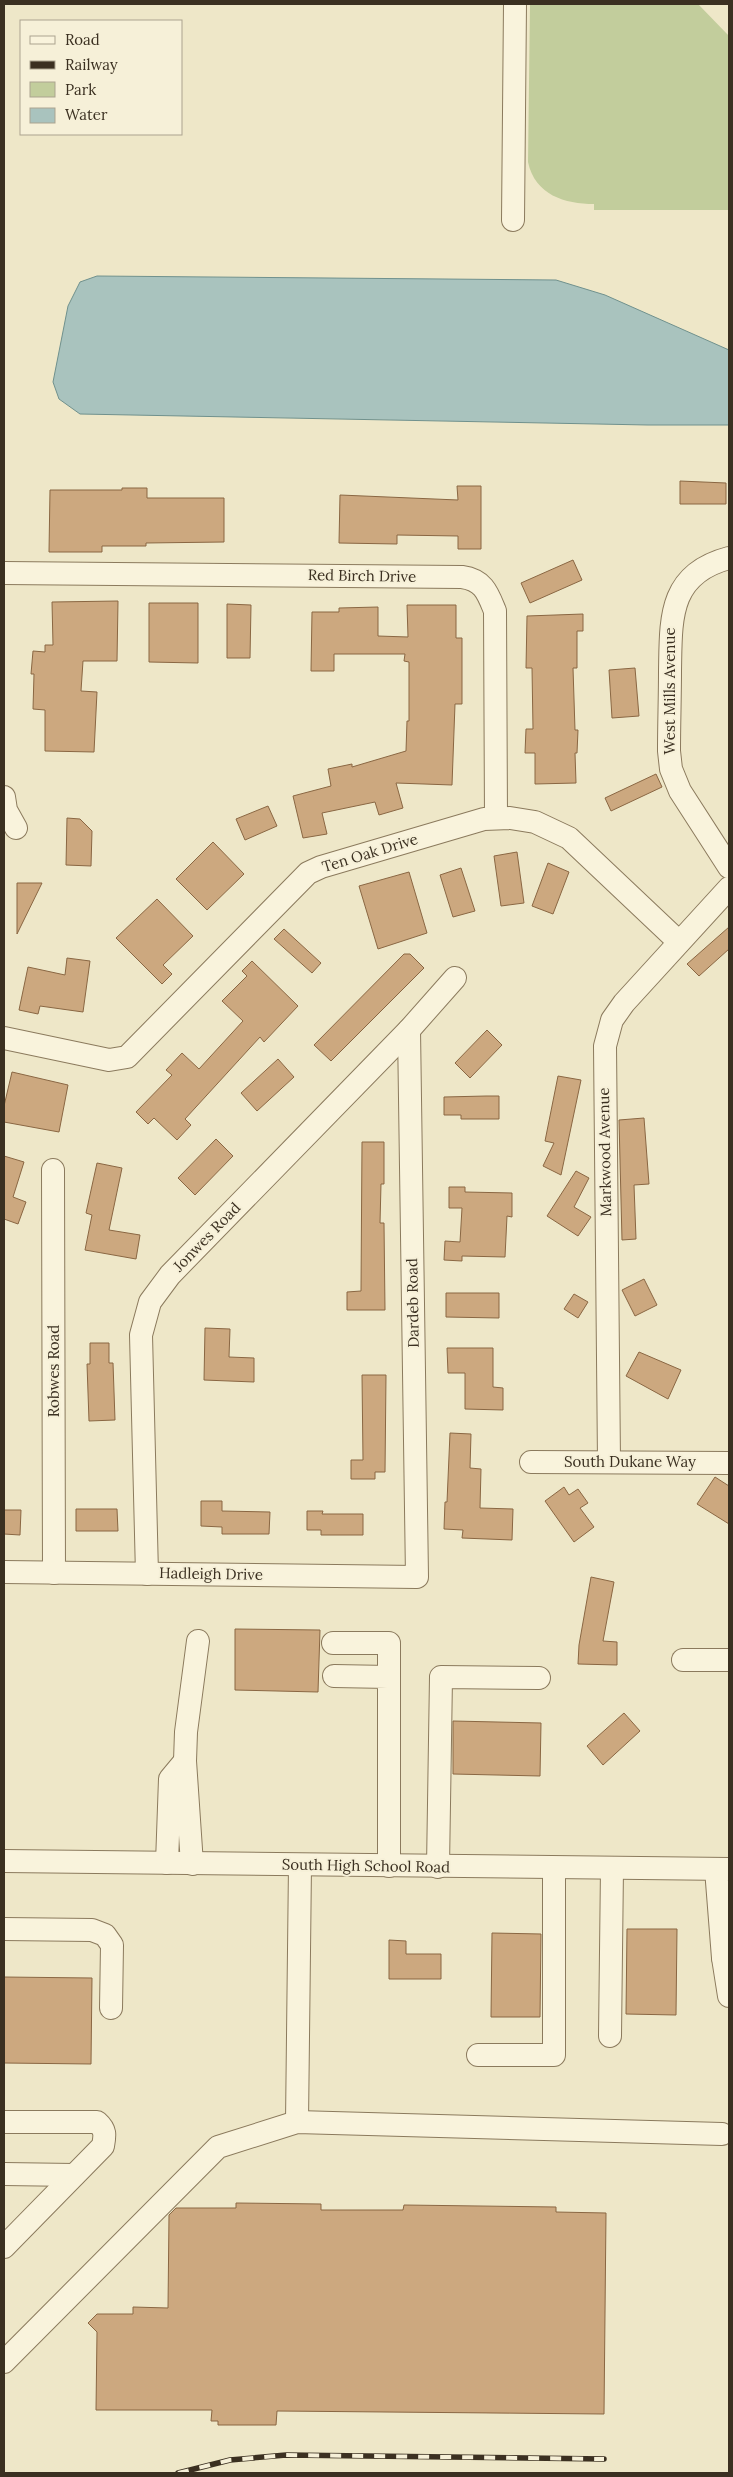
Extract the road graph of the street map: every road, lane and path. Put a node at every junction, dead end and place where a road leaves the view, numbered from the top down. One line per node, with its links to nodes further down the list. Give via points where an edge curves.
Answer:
1 (514, 4): 2 (street)
2 (513, 220)
3 (729, 558): 8 (street, West Mills Avenue, via 696,574 684,587 672,611 669,751 671,769 680,791)
4 (4, 572): 6 (street, Red Birch Drive, via 462,577 474,580 488,592 494,611)
5 (4, 797): 7 (street, via 6,810)
6 (496, 818): 10 (street, Ten Oak Drive, via 535,822 569,838); 13 (street, Ten Oak Drive, via 308,873 127,1058 109,1060)
7 (16, 828)
8 (729, 866)
9 (729, 888): 10 (street, Markwood Avenue)
10 (679, 942): 16 (street, Markwood Avenue, via 615,1014 605,1046)
11 (455, 978): 12 (street, Jonwes Road)
12 (409, 1030): 20 (street, Jonwes Road, via 177,1268 150,1302 141,1335); 21 (street, Dardeb Road)
13 (4, 1038)
14 (53, 1170): 19 (street, Robwes Road)
15 (530, 1462): 16 (street, South Dukane Way)
16 (609, 1462): 17 (street, South Dukane Way)
17 (729, 1462)
18 (4, 1572): 19 (street, Hadleigh Drive)
19 (54, 1572): 20 (street, Hadleigh Drive)
20 (147, 1574): 21 (street, Hadleigh Drive)
21 (417, 1576)
22 (198, 1641): 29 (street)
23 (333, 1643): 27 (street, via 390,1643)
24 (683, 1660): 25 (street)
25 (729, 1660)
26 (334, 1676): 27 (street)
27 (389, 1677): 34 (street)
28 (539, 1678): 35 (street, via 441,1678)
29 (185, 1761): 31 (street, via 170,1779); 32 (street)
30 (4, 1862): 31 (street, South High School Road)
31 (167, 1864): 32 (street, South High School Road)
32 (192, 1864): 33 (street, South High School Road)
33 (300, 1865): 34 (street, South High School Road); 46 (street)
34 (389, 1866): 35 (street, South High School Road)
35 (438, 1866): 36 (street, South High School Road)
36 (554, 1868): 37 (street, South High School Road); 44 (street, via 554,2055)
37 (612, 1868): 38 (street, South High School Road); 43 (street)
38 (723, 1869): 40 (street)
39 (4, 1929): 42 (street, via 92,1930 105,1934 112,1945)
40 (726, 1958): 41 (street)
41 (729, 1996)
42 (111, 2008)
43 (610, 2036)
44 (478, 2055)
45 (4, 2122): 49 (street, via 98,2122 104,2128 102,2146)
46 (297, 2122): 47 (street); 52 (street, via 218,2147)
47 (722, 2134)
48 (4, 2174): 49 (street)
49 (74, 2175): 50 (street)
50 (14, 2226): 51 (street)
51 (4, 2247)
52 (4, 2362)

